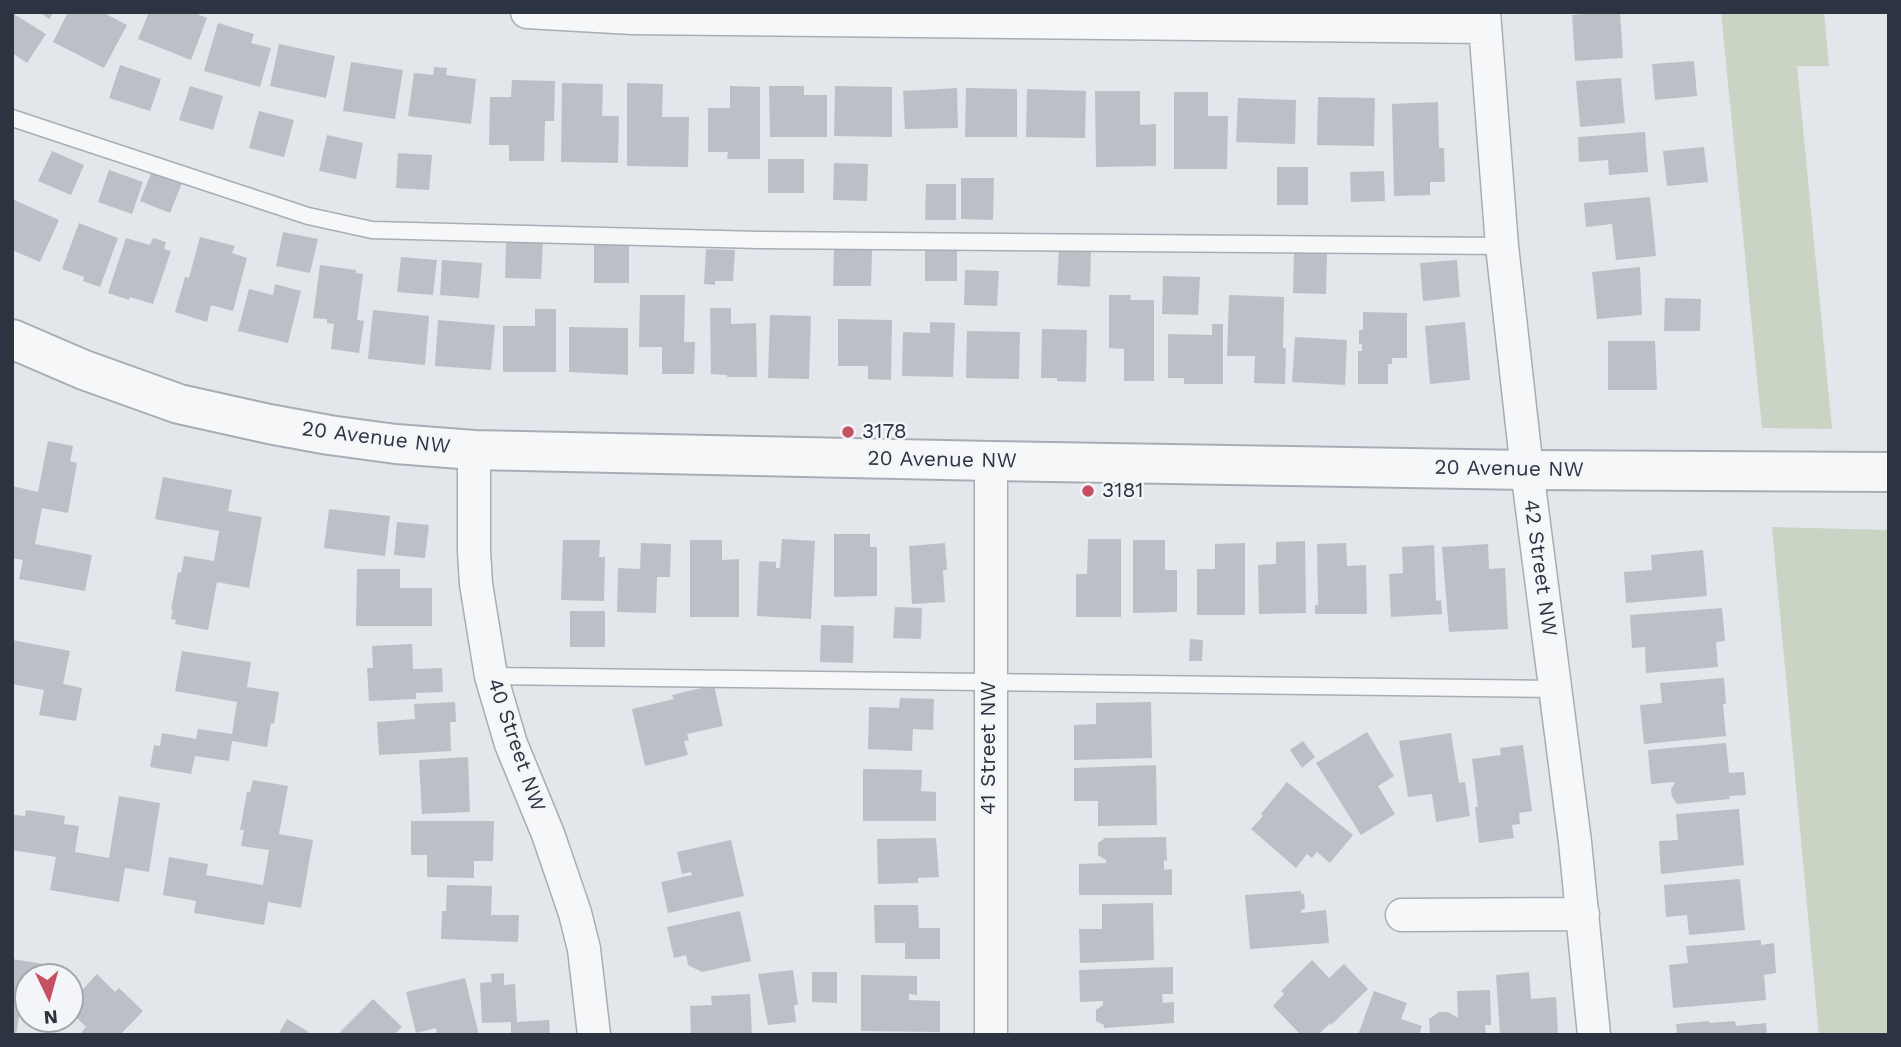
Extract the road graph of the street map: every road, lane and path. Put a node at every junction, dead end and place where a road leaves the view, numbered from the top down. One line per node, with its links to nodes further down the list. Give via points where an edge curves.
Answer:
1 (527, 12): 2 (street)
2 (632, 15): 3 (street)
3 (1485, 19): 5 (street, 42 Street NW)
4 (12, 118): 5 (lane, via 308,216 372,230 759,240)
5 (1502, 246): 9 (street, 42 Street NW)
6 (12, 339): 7 (street, 20 Avenue NW, via 179,404 329,435)
7 (474, 450): 8 (street, 20 Avenue NW); 11 (street, 40 Street NW, via 476,584)
8 (991, 461): 9 (street, 20 Avenue NW); 12 (street, 41 Street NW)
9 (1527, 470): 10 (street, 20 Avenue NW); 13 (street, 42 Street NW)
10 (1889, 472)
11 (491, 676): 12 (lane); 16 (street, 40 Street NW, via 511,744 575,913)
12 (989, 683): 13 (lane); 17 (street, 41 Street NW)
13 (1556, 689): 14 (street, 42 Street NW)
14 (1583, 914): 15 (street); 18 (street, 42 Street NW)
15 (1402, 915)
16 (594, 1035)
17 (991, 1035)
18 (1594, 1035)

